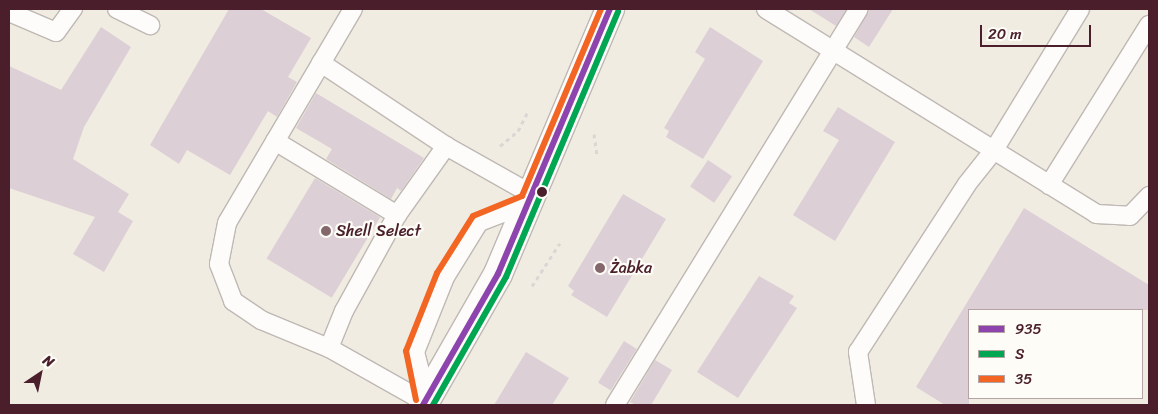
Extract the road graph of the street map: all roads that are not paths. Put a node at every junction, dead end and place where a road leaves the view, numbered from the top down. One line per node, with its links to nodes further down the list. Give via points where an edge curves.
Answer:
1 (73, 9): 8 (lane, via 56,32)
2 (117, 9): 9 (lane)
3 (353, 9): 12 (lane)
4 (610, 9): 18 (street)
5 (766, 9): 11 (lane)
6 (859, 9): 11 (lane)
7 (1080, 9): 15 (lane)
8 (9, 12)
9 (150, 24)
10 (1149, 26): 16 (lane)
11 (833, 51): 15 (lane); 22 (lane)
12 (321, 64): 13 (lane); 14 (lane)
13 (275, 141): 19 (lane); 20 (lane, via 227,223 219,264 233,301 261,320)
14 (446, 146): 18 (lane); 19 (lane)
15 (994, 150): 16 (lane); 23 (lane, via 967,184 858,352)
16 (1049, 185): 17 (lane, via 1096,214 1130,216)
17 (1149, 196)
18 (531, 199): 21 (street, via 498,274); 21 (lane, via 479,222 445,277 415,352)
19 (398, 215): 20 (lane, via 344,311)
20 (329, 348): 21 (lane)
21 (425, 402)
22 (615, 405)
23 (866, 405)

